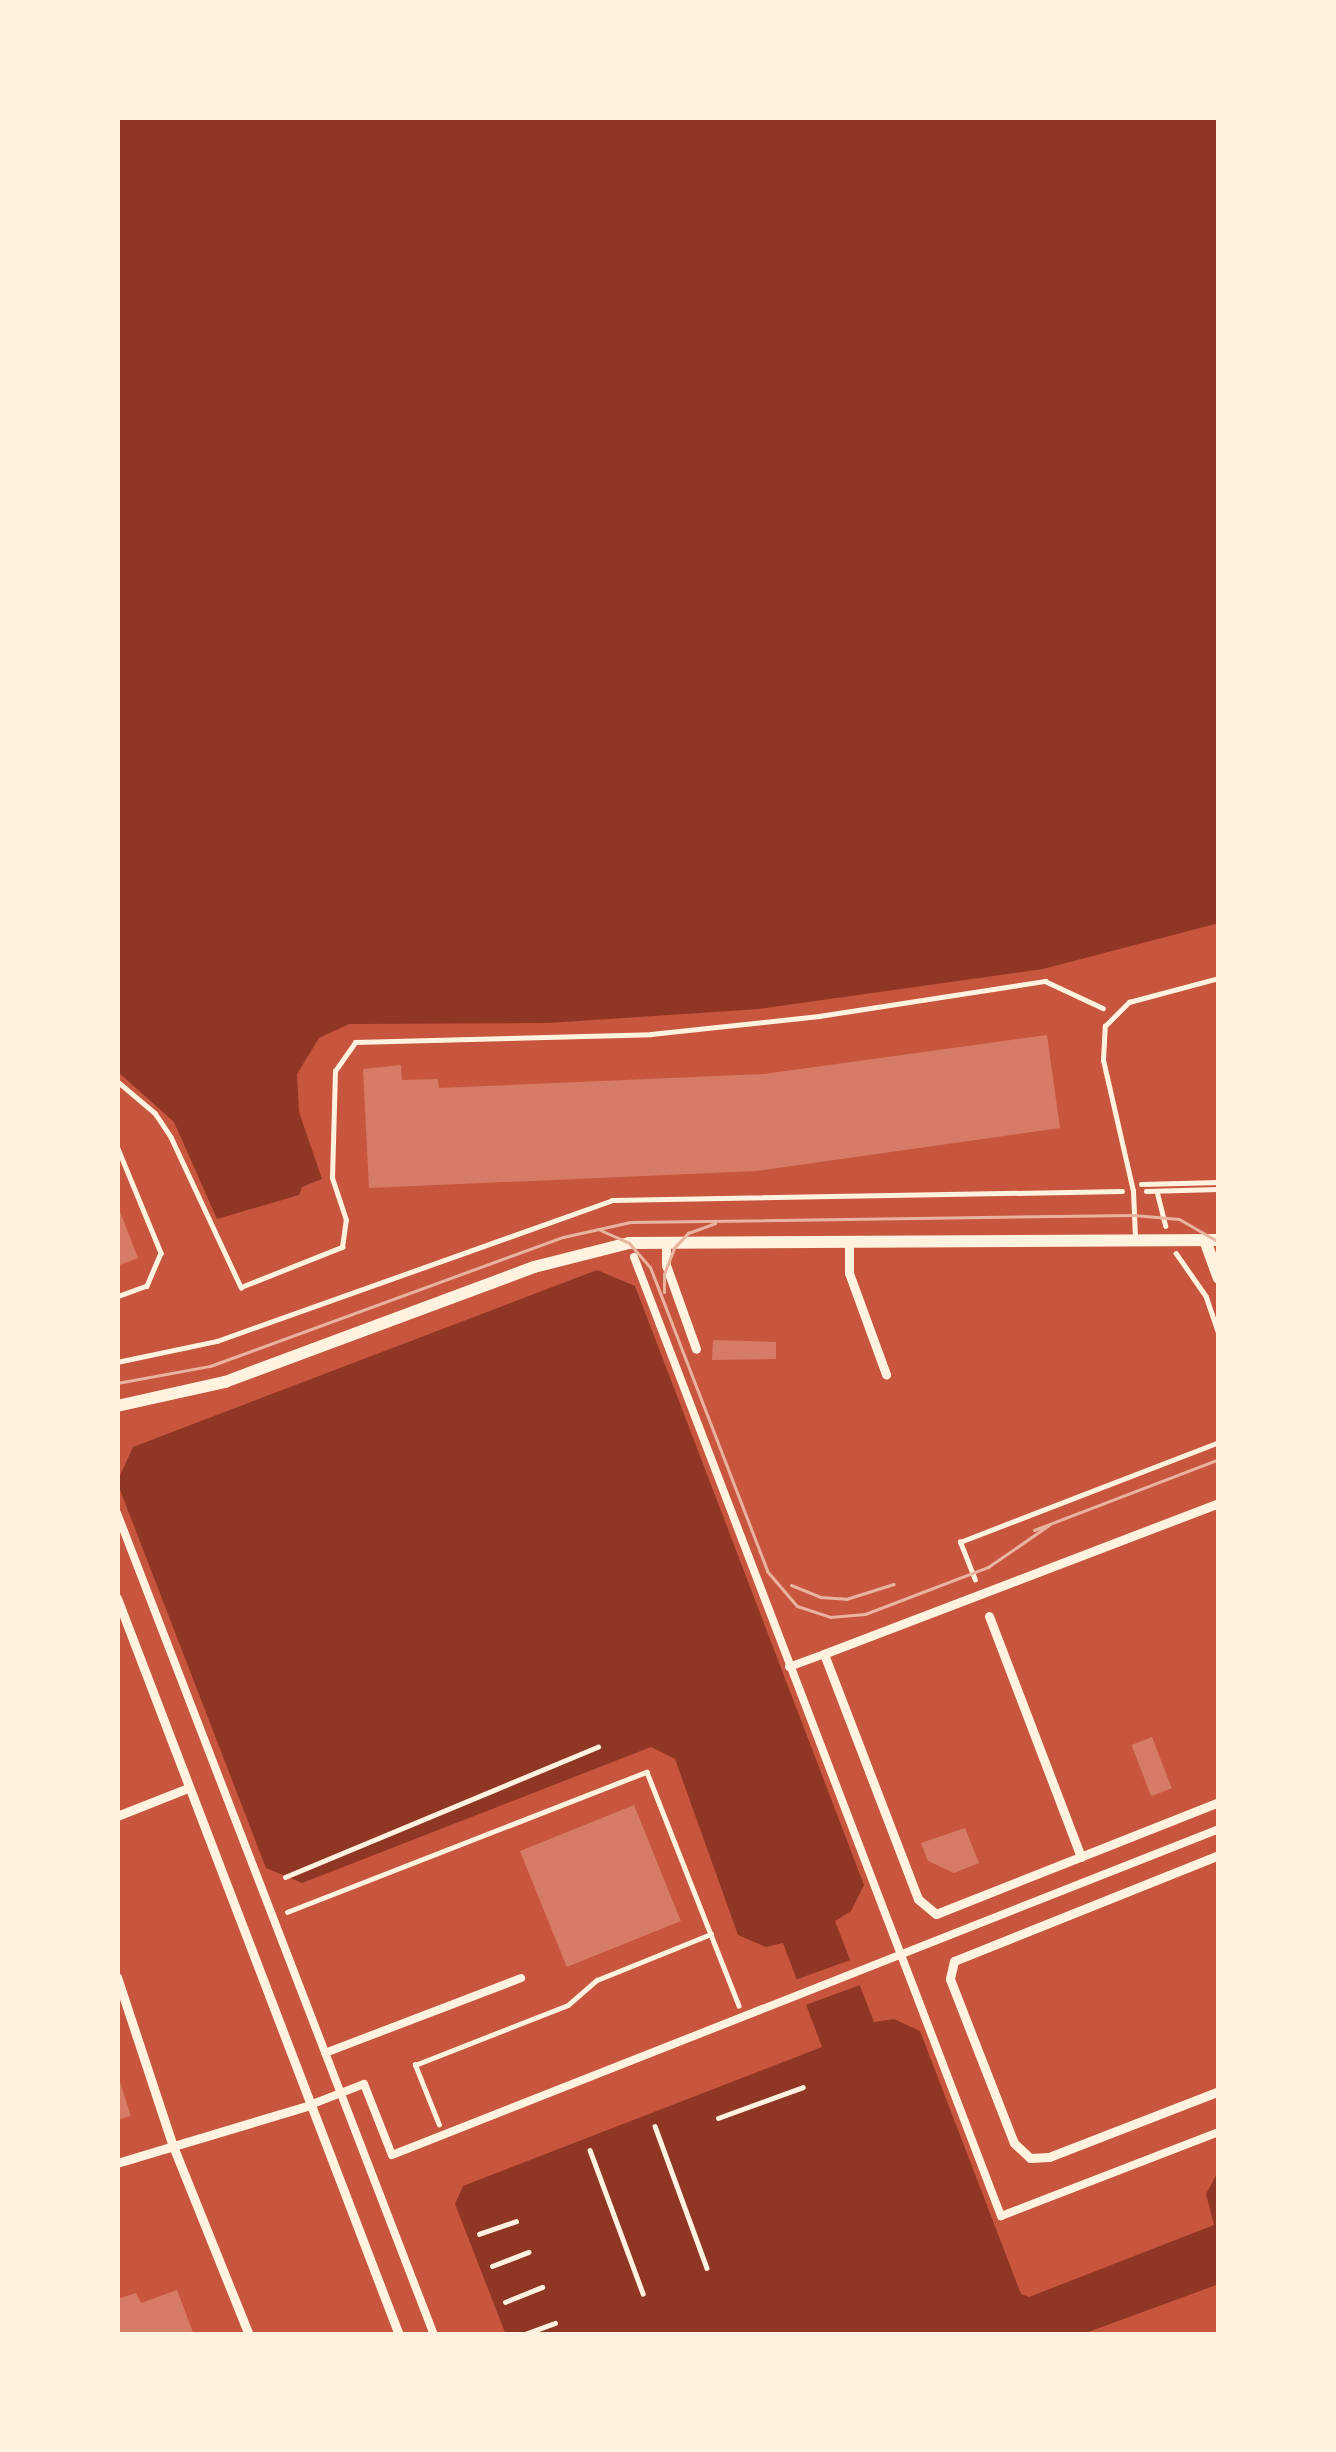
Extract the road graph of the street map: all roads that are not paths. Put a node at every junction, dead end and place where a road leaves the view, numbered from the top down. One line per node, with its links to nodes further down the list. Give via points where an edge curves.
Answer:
1 (1219, 978): 6 (lane, via 1129,1002 1105,1026 1103,1060 1132,1185)
2 (117, 1145): 9 (lane, via 161,1253 147,1286)
3 (666, 1241): 4 (street); 10 (street); 12 (street, via 534,1267 225,1382)
4 (849, 1241): 6 (street); 11 (street, via 849,1273)
5 (1213, 1241): 6 (street); 8 (street)
6 (1135, 1243)
7 (634, 1257): 18 (street)
8 (1219, 1278)
9 (117, 1297)
10 (696, 1349)
11 (886, 1374)
12 (117, 1406)
13 (1219, 1503): 17 (street)
14 (117, 1513): 28 (street)
15 (117, 1598): 19 (street)
16 (989, 1616): 24 (street)
17 (824, 1654): 18 (street); 24 (street, via 918,1899 936,1914)
18 (789, 1667): 25 (street)
19 (188, 1788): 21 (street); 31 (street)
20 (1219, 1802): 24 (street)
21 (117, 1816)
22 (1219, 1829): 25 (street)
23 (1219, 1855): 29 (street, via 954,1961 950,1979 1013,2144 1030,2158 1049,2158)
24 (1081, 1857)
25 (901, 1953): 30 (street, via 392,2155 364,2084); 32 (street, via 1001,2216)
26 (117, 1977): 33 (street)
27 (520, 1978): 28 (street)
28 (325, 2053): 30 (street)
29 (1219, 2092)
30 (341, 2093): 31 (street); 37 (street)
31 (310, 2105): 33 (street); 36 (street)
32 (1219, 2132)
33 (173, 2146): 34 (street); 35 (street)
34 (117, 2163)
35 (250, 2335)
36 (400, 2335)
37 (434, 2335)

